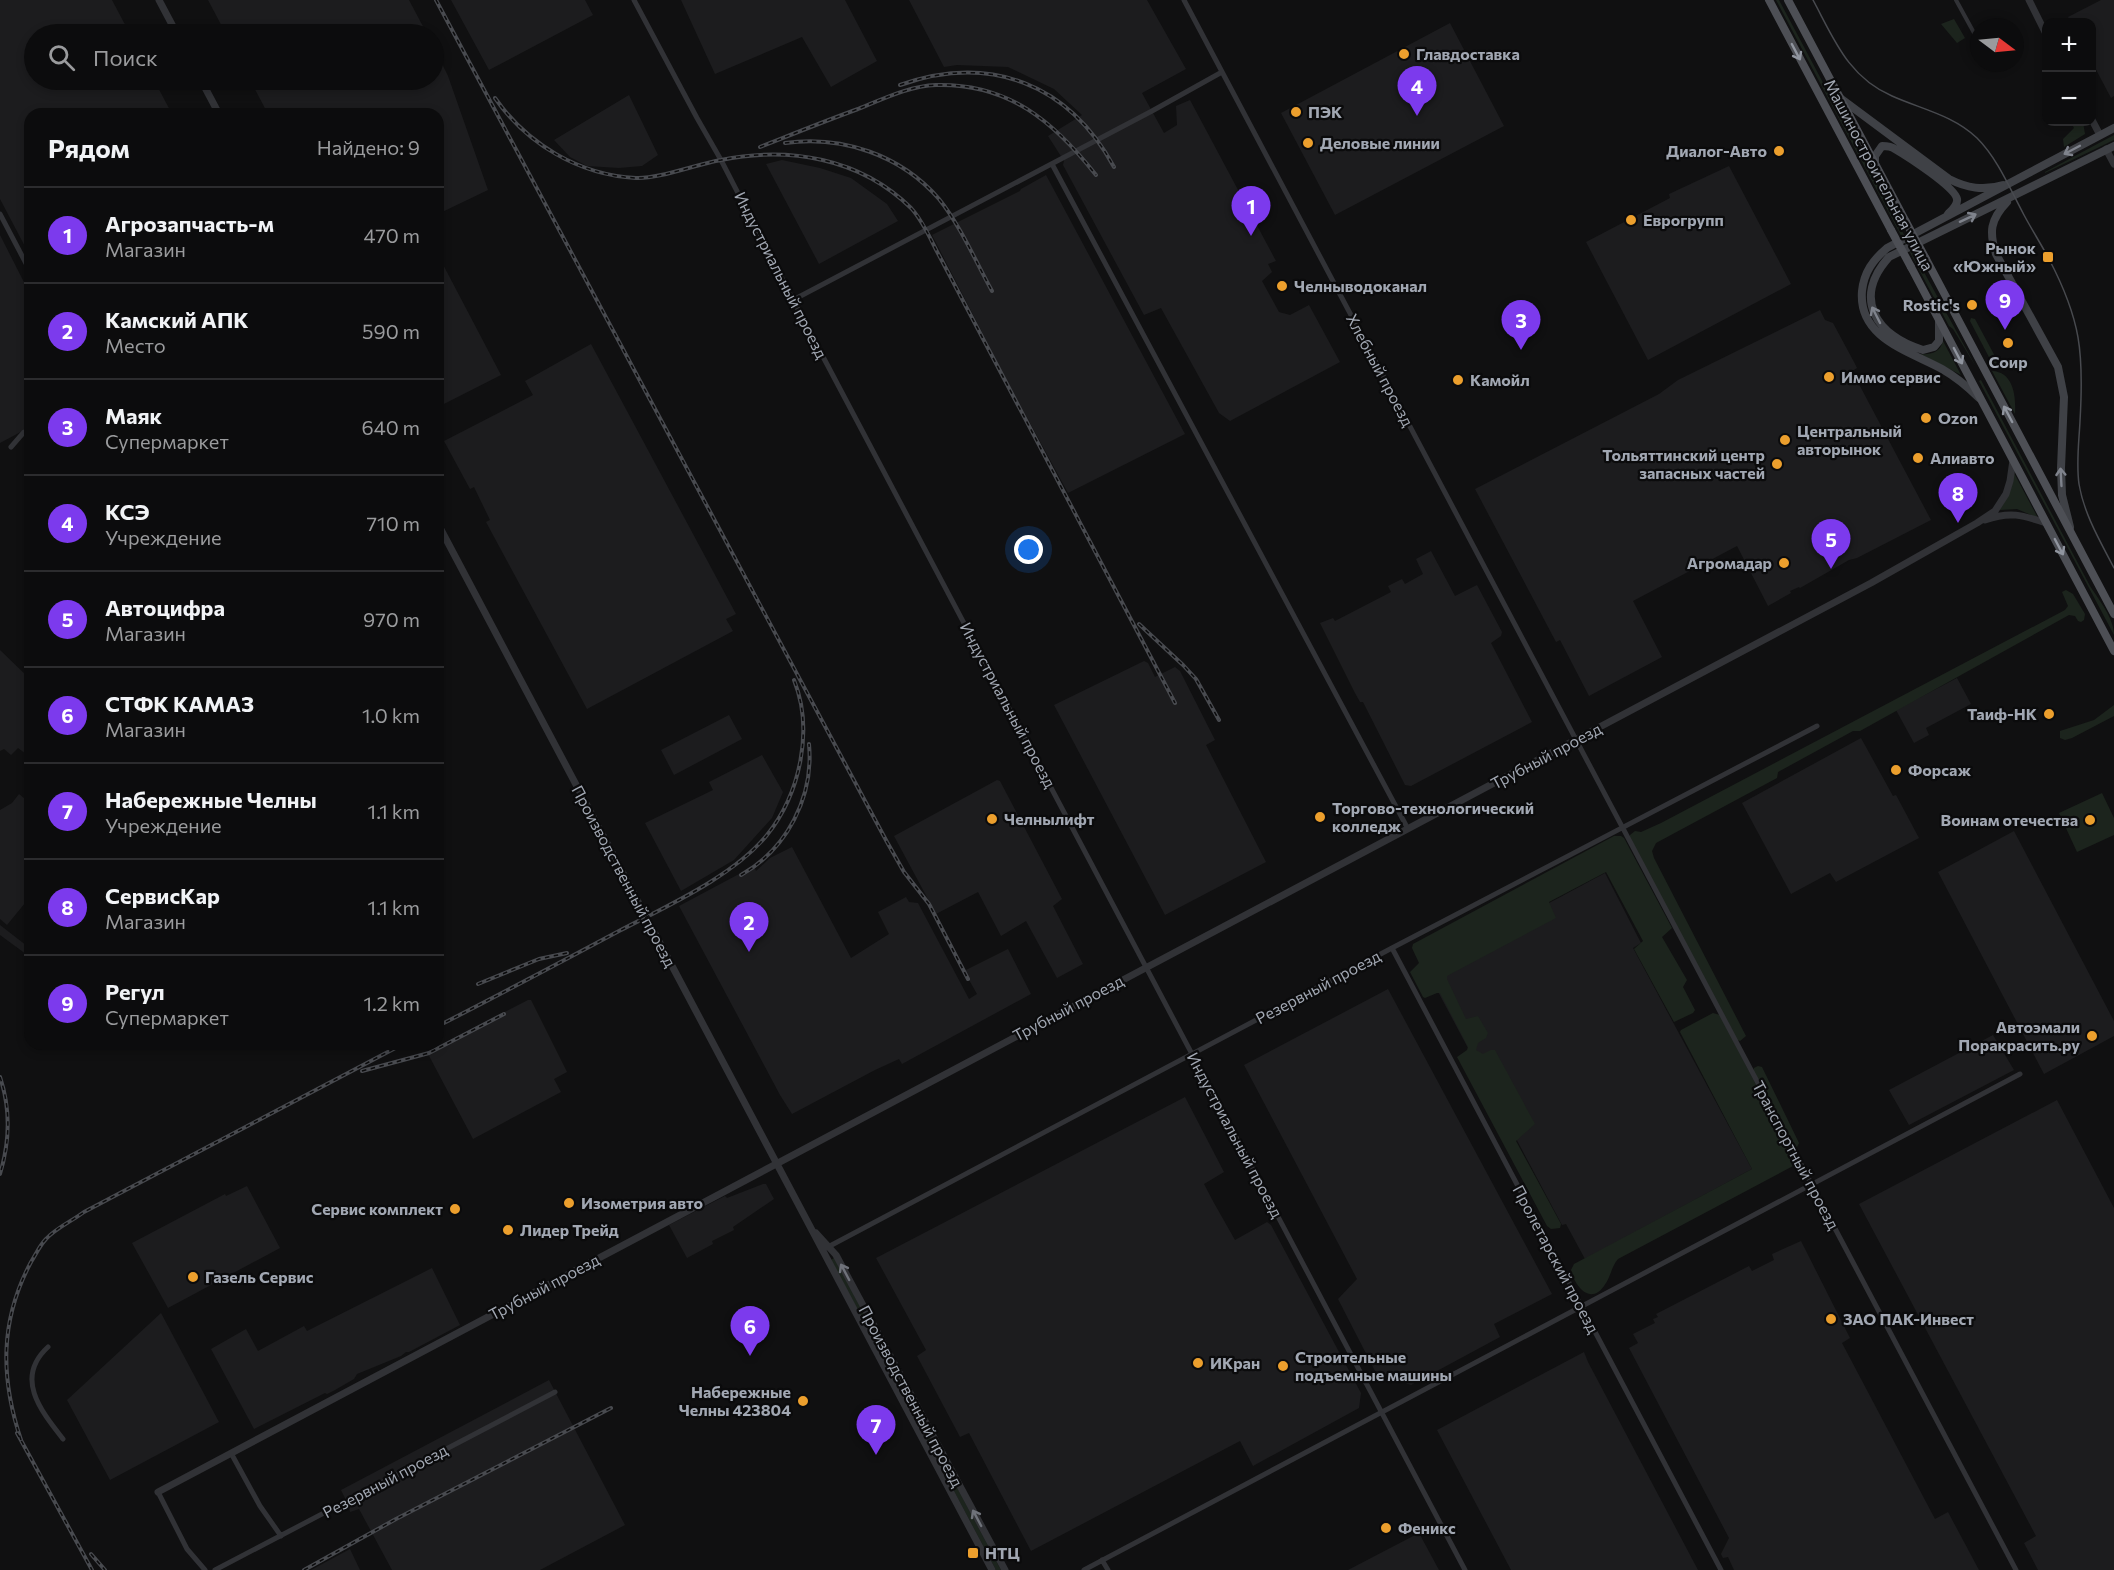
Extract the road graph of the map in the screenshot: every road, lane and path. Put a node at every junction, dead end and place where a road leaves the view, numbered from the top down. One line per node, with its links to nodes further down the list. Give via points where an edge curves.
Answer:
1 (159, 0): 8 (street)
2 (634, 0): 29 (street, Индустриальный проезд)
3 (1184, 0): 11 (street, Хлебный проезд)
4 (1769, 0): 30 (main road, Машиностроительная улица, one-way to 30, bridge)
5 (1788, 0): 13 (main road, Машиностроительная улица)
6 (1956, 0): 9 (street)
7 (2029, 0): 10 (street)
8 (172, 24)
9 (1970, 26)
10 (2042, 26)
11 (1222, 72): 19 (street); 44 (street, Хлебный проезд)
12 (206, 90): 14 (street)
13 (1840, 98): 20 (main road, Машиностроительная улица); 24 (main road, via 1963,186 1976,189)
14 (216, 108)
15 (2095, 126): 17 (street)
16 (2114, 128): 17 (main road)
17 (2100, 135): 22 (main road, one-way to 22)
18 (2110, 148): 21 (street); 23 (main road)
19 (1052, 164): 29 (street); 46 (street)
20 (1875, 164): 27 (main road, via 1878,150 1888,146 1947,185 1957,199); 31 (main road, Машиностроительная улица, bridge)
21 (2114, 164)
22 (2044, 165): 23 (main road, via 2042,175); 24 (main road)
23 (2050, 178): 25 (main road)
24 (2016, 181): 27 (main road)
25 (2010, 198): 30 (main road, one-way to 25, via 1939,341 1929,349 1918,349 1886,329 1872,309 1870,297 1879,268 1889,257); 40 (main road, one-way to 25, via 2062,495 2064,397 2058,367 1991,238 1998,211)
26 (0, 214): 28 (street)
27 (1943, 219): 33 (main road, via 1880,254 1869,266 1861,302 1863,312 1879,335 1944,370)
28 (24, 260)
29 (793, 300): 48 (street, Индустриальный проезд)
30 (1939, 321): 32 (main road, Машиностроительная улица, one-way to 32)
31 (1983, 367): 32 (main road, via 1979,380); 40 (main road, Машиностроительная улица, one-way to 31)
32 (1968, 374): 33 (main road, Машиностроительная улица)
33 (1982, 401): 36 (main road, Машиностроительная улица)
34 (24, 432): 35 (street)
35 (11, 447)
36 (2013, 460): 37 (street, via 2006,494 1995,510); 38 (main road, Машиностроительная улица)
37 (1977, 523): 38 (street, via 2004,514 2024,515); 44 (street, Трубный проезд)
38 (2046, 523): 42 (main road, Машиностроительная улица, one-way to 42)
39 (444, 535): 51 (street, Производственный проезд)
40 (2072, 535): 41 (main road, Машиностроительная улица)
41 (2114, 614)
42 (2114, 651)
43 (1817, 726): 45 (street, Резервный проезд)
44 (1576, 740): 45 (street, Транспортный проезд); 46 (street, Трубный проезд)
45 (1623, 828): 47 (street, Резервный проезд); 52 (street, Транспортный проезд)
46 (1408, 829): 48 (street, Трубный проезд)
47 (1392, 948): 49 (street, Резервный проезд); 54 (street, Пролетарский проезд)
48 (1146, 967): 49 (street, Индустриальный проезд); 51 (street, Трубный проезд)
49 (1192, 1054): 53 (street, Резервный проезд); 59 (street, Индустриальный проезд)
50 (2020, 1074): 52 (street)
51 (776, 1163): 53 (street, Производственный проезд); 61 (street, Трубный проезд)
52 (1811, 1184): 54 (street); 73 (street, Транспортный проезд)
53 (825, 1249): 56 (street, Производственный проезд, one-way to 53, via 836,1256); 57 (street, Производственный проезд)
54 (1582, 1307): 59 (street); 72 (street, Пролетарский проезд)
55 (48, 1347): 60 (street, via 40,1355 31,1385 41,1411)
56 (894, 1363): 57 (street); 68 (street, Производственный проезд, one-way to 56)
57 (885, 1368): 67 (street, Производственный проезд)
58 (555, 1392): 63 (street, Резервный проезд)
59 (1382, 1413): 64 (street); 71 (street, Индустриальный проезд)
60 (63, 1439)
61 (231, 1453): 62 (street, Трубный проезд); 63 (street)
62 (158, 1492): 65 (street, via 187,1549)
63 (280, 1536): 66 (street, Резервный проезд)
64 (1102, 1560): 69 (street); 70 (street)
65 (205, 1570)
66 (215, 1570)
67 (992, 1570)
68 (1005, 1570)
69 (1084, 1570)
70 (1108, 1570)
71 (1465, 1570)
72 (1721, 1570)
73 (2016, 1570)

